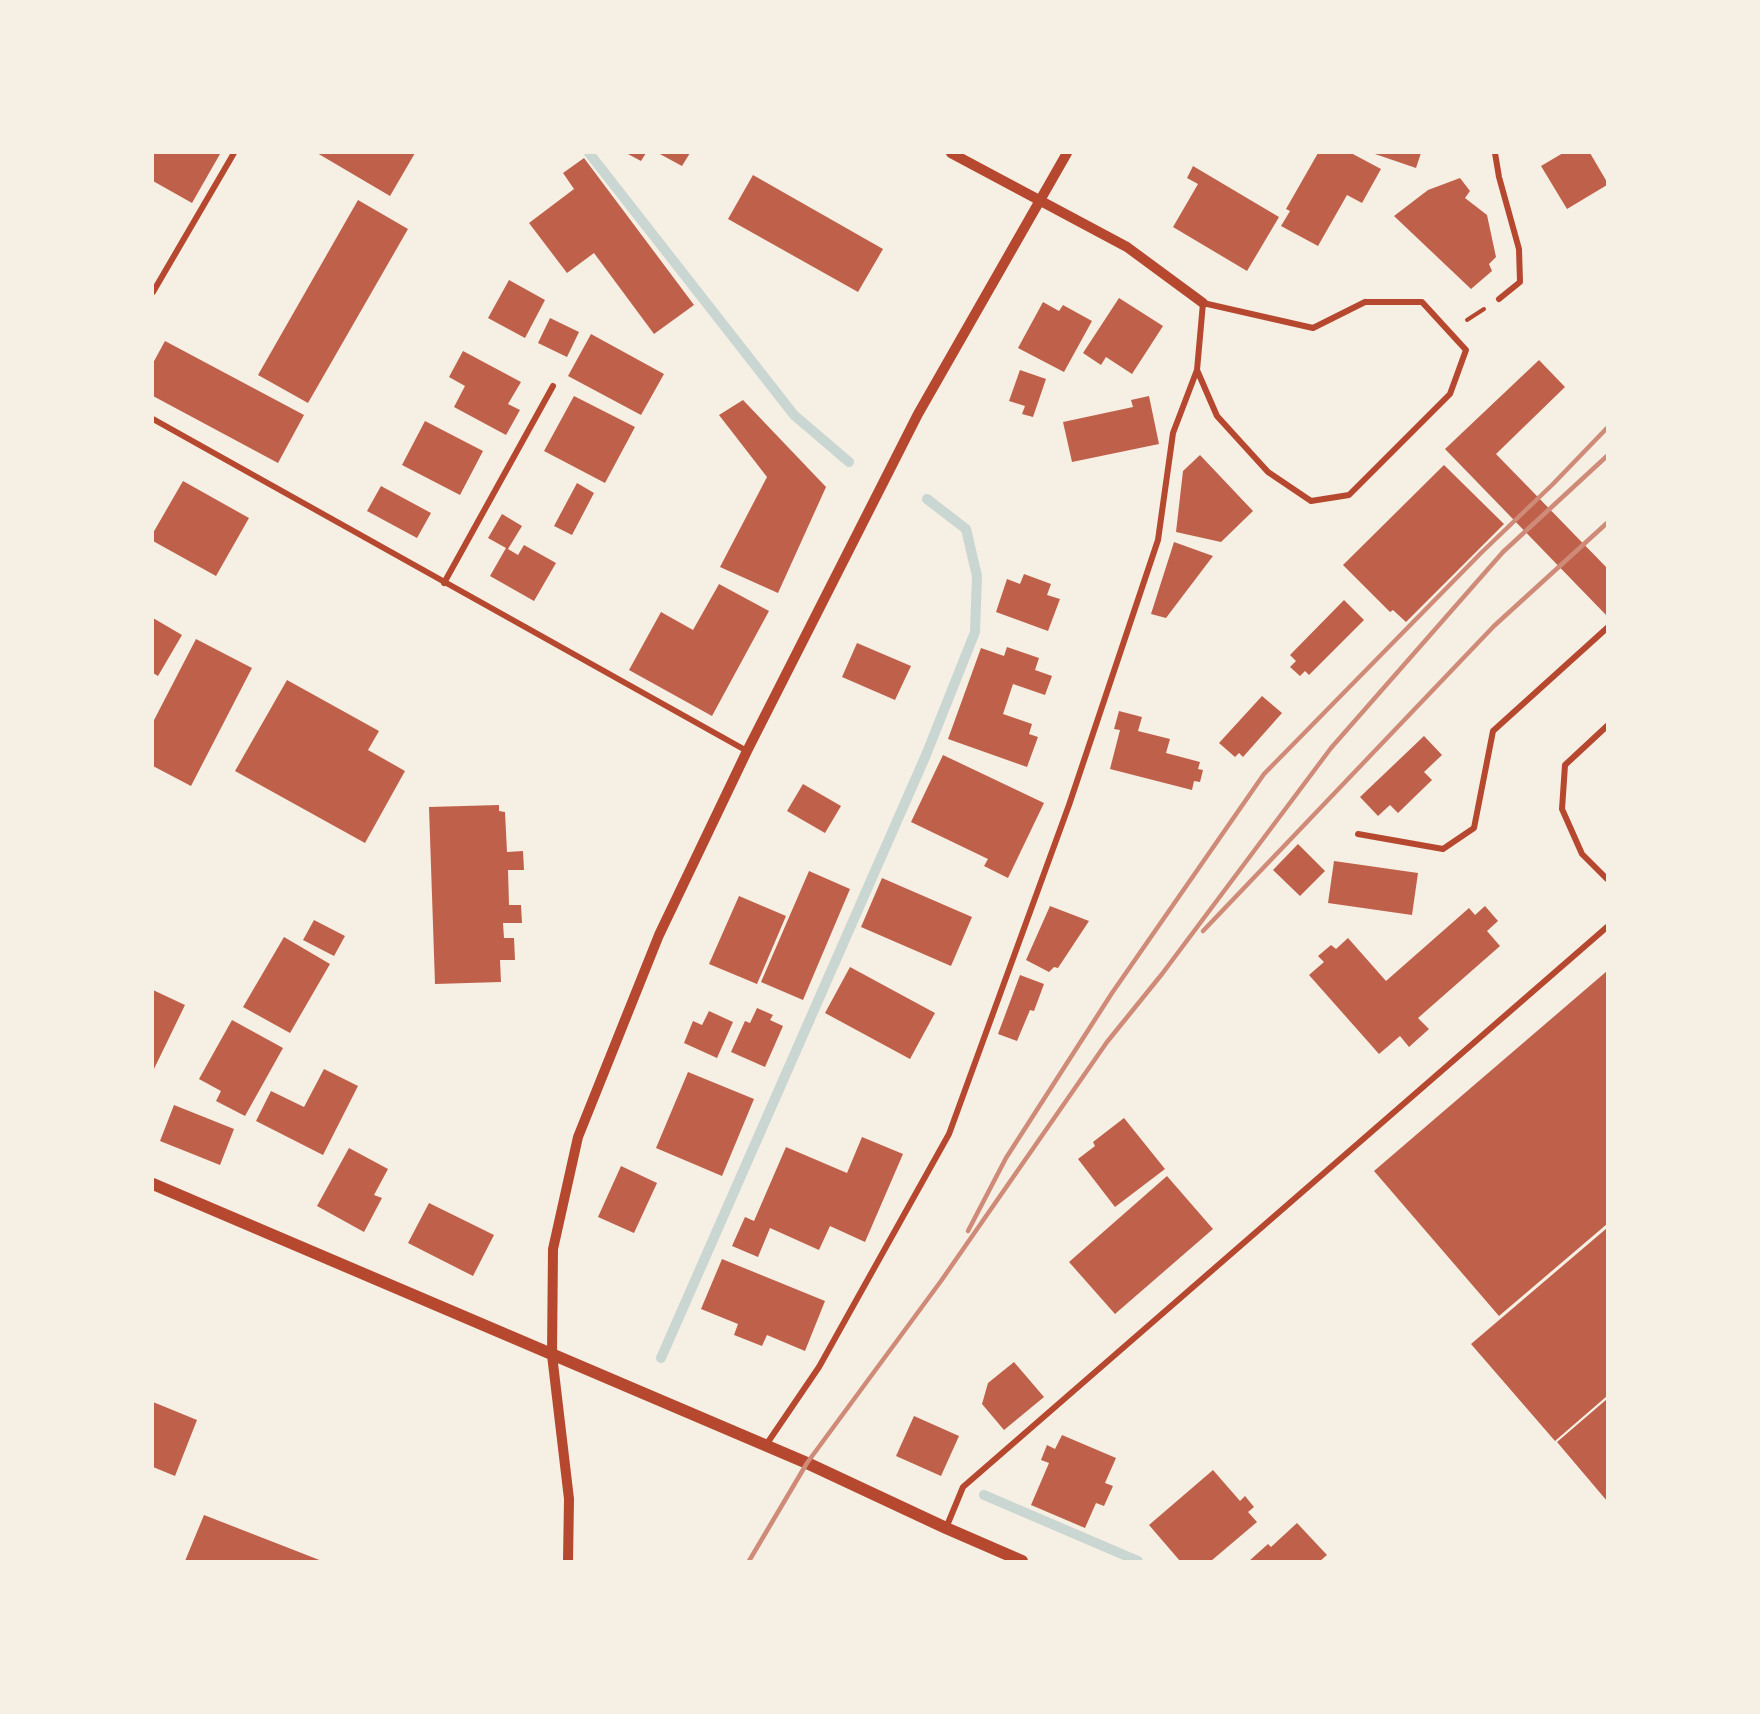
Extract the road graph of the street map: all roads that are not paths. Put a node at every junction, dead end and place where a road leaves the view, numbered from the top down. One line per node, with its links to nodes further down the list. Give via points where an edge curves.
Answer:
1 (234, 153): 6 (street)
2 (951, 153): 5 (street)
3 (1067, 153): 5 (street)
4 (1495, 153): 7 (street, via 1519,249 1520,282)
5 (1038, 201): 8 (street, via 1127,247); 15 (street, via 918,414)
6 (153, 292)
7 (1499, 299)
8 (1203, 303): 9 (street); 9 (street, via 1313,328 1365,302 1422,302 1466,350 1450,394 1349,495 1311,501 1268,472 1217,416)
9 (1197, 370): 21 (street, via 1173,433 1158,540 1070,805 949,1134 819,1367)
10 (554, 386): 12 (street)
11 (153, 418): 12 (street)
12 (444, 583): 15 (street)
13 (1607, 628): 16 (street, via 1493,731 1474,828 1443,849)
14 (1607, 726): 17 (street, via 1565,765 1562,809 1582,854)
15 (747, 751): 20 (street, via 659,935 578,1137 553,1250)
16 (1358, 834)
17 (1607, 879)
18 (1607, 927): 22 (street, via 963,1487)
19 (153, 1184): 20 (main road)
20 (552, 1355): 21 (main road); 23 (street, via 569,1499)
21 (765, 1446): 22 (main road)
22 (946, 1528): 24 (main road)
23 (568, 1561)
24 (1022, 1561)

